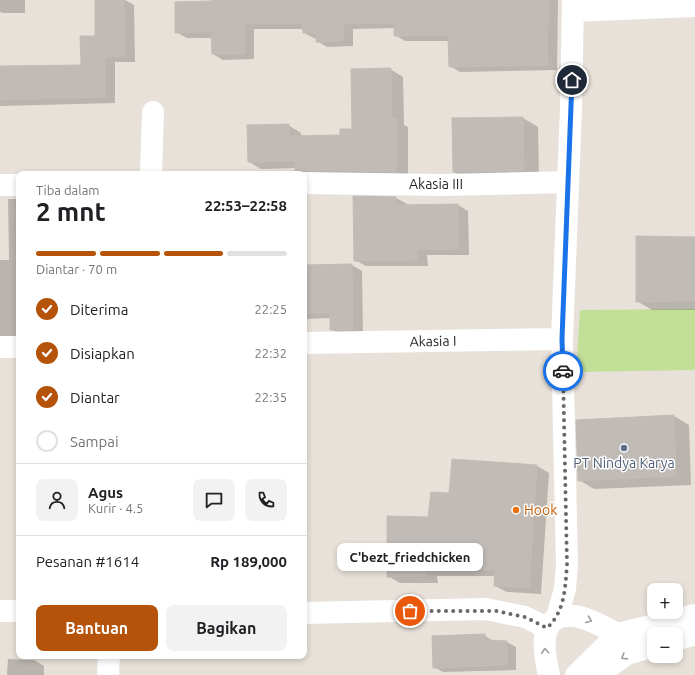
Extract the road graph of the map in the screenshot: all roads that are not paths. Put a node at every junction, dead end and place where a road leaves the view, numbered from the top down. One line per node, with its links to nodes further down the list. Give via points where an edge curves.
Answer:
1 (573, 6): 2 (street); 5 (street)
2 (695, 6)
3 (153, 112): 4 (street)
4 (151, 171)
5 (568, 182): 6 (street, Akasia III, via 443,185); 9 (street)
6 (307, 183)
7 (0, 185): 8 (street)
8 (16, 185)
9 (562, 339): 10 (street, Akasia I); 17 (street, via 567,565 565,589)
10 (307, 343)
11 (16, 346): 12 (street)
12 (0, 347)
13 (0, 611): 14 (street)
14 (16, 612)
15 (307, 612): 17 (street, via 486,610)
16 (695, 614): 18 (street)
17 (552, 623): 18 (street, one-way to 18, via 575,616); 24 (street, one-way to 17, via 544,642)
18 (618, 634): 25 (street)
19 (695, 634): 20 (street)
20 (683, 638)
21 (647, 648): 26 (street, one-way to 26, via 627,654)
22 (109, 659): 23 (street)
23 (108, 675)
24 (549, 675)
25 (576, 675)
26 (597, 675)

